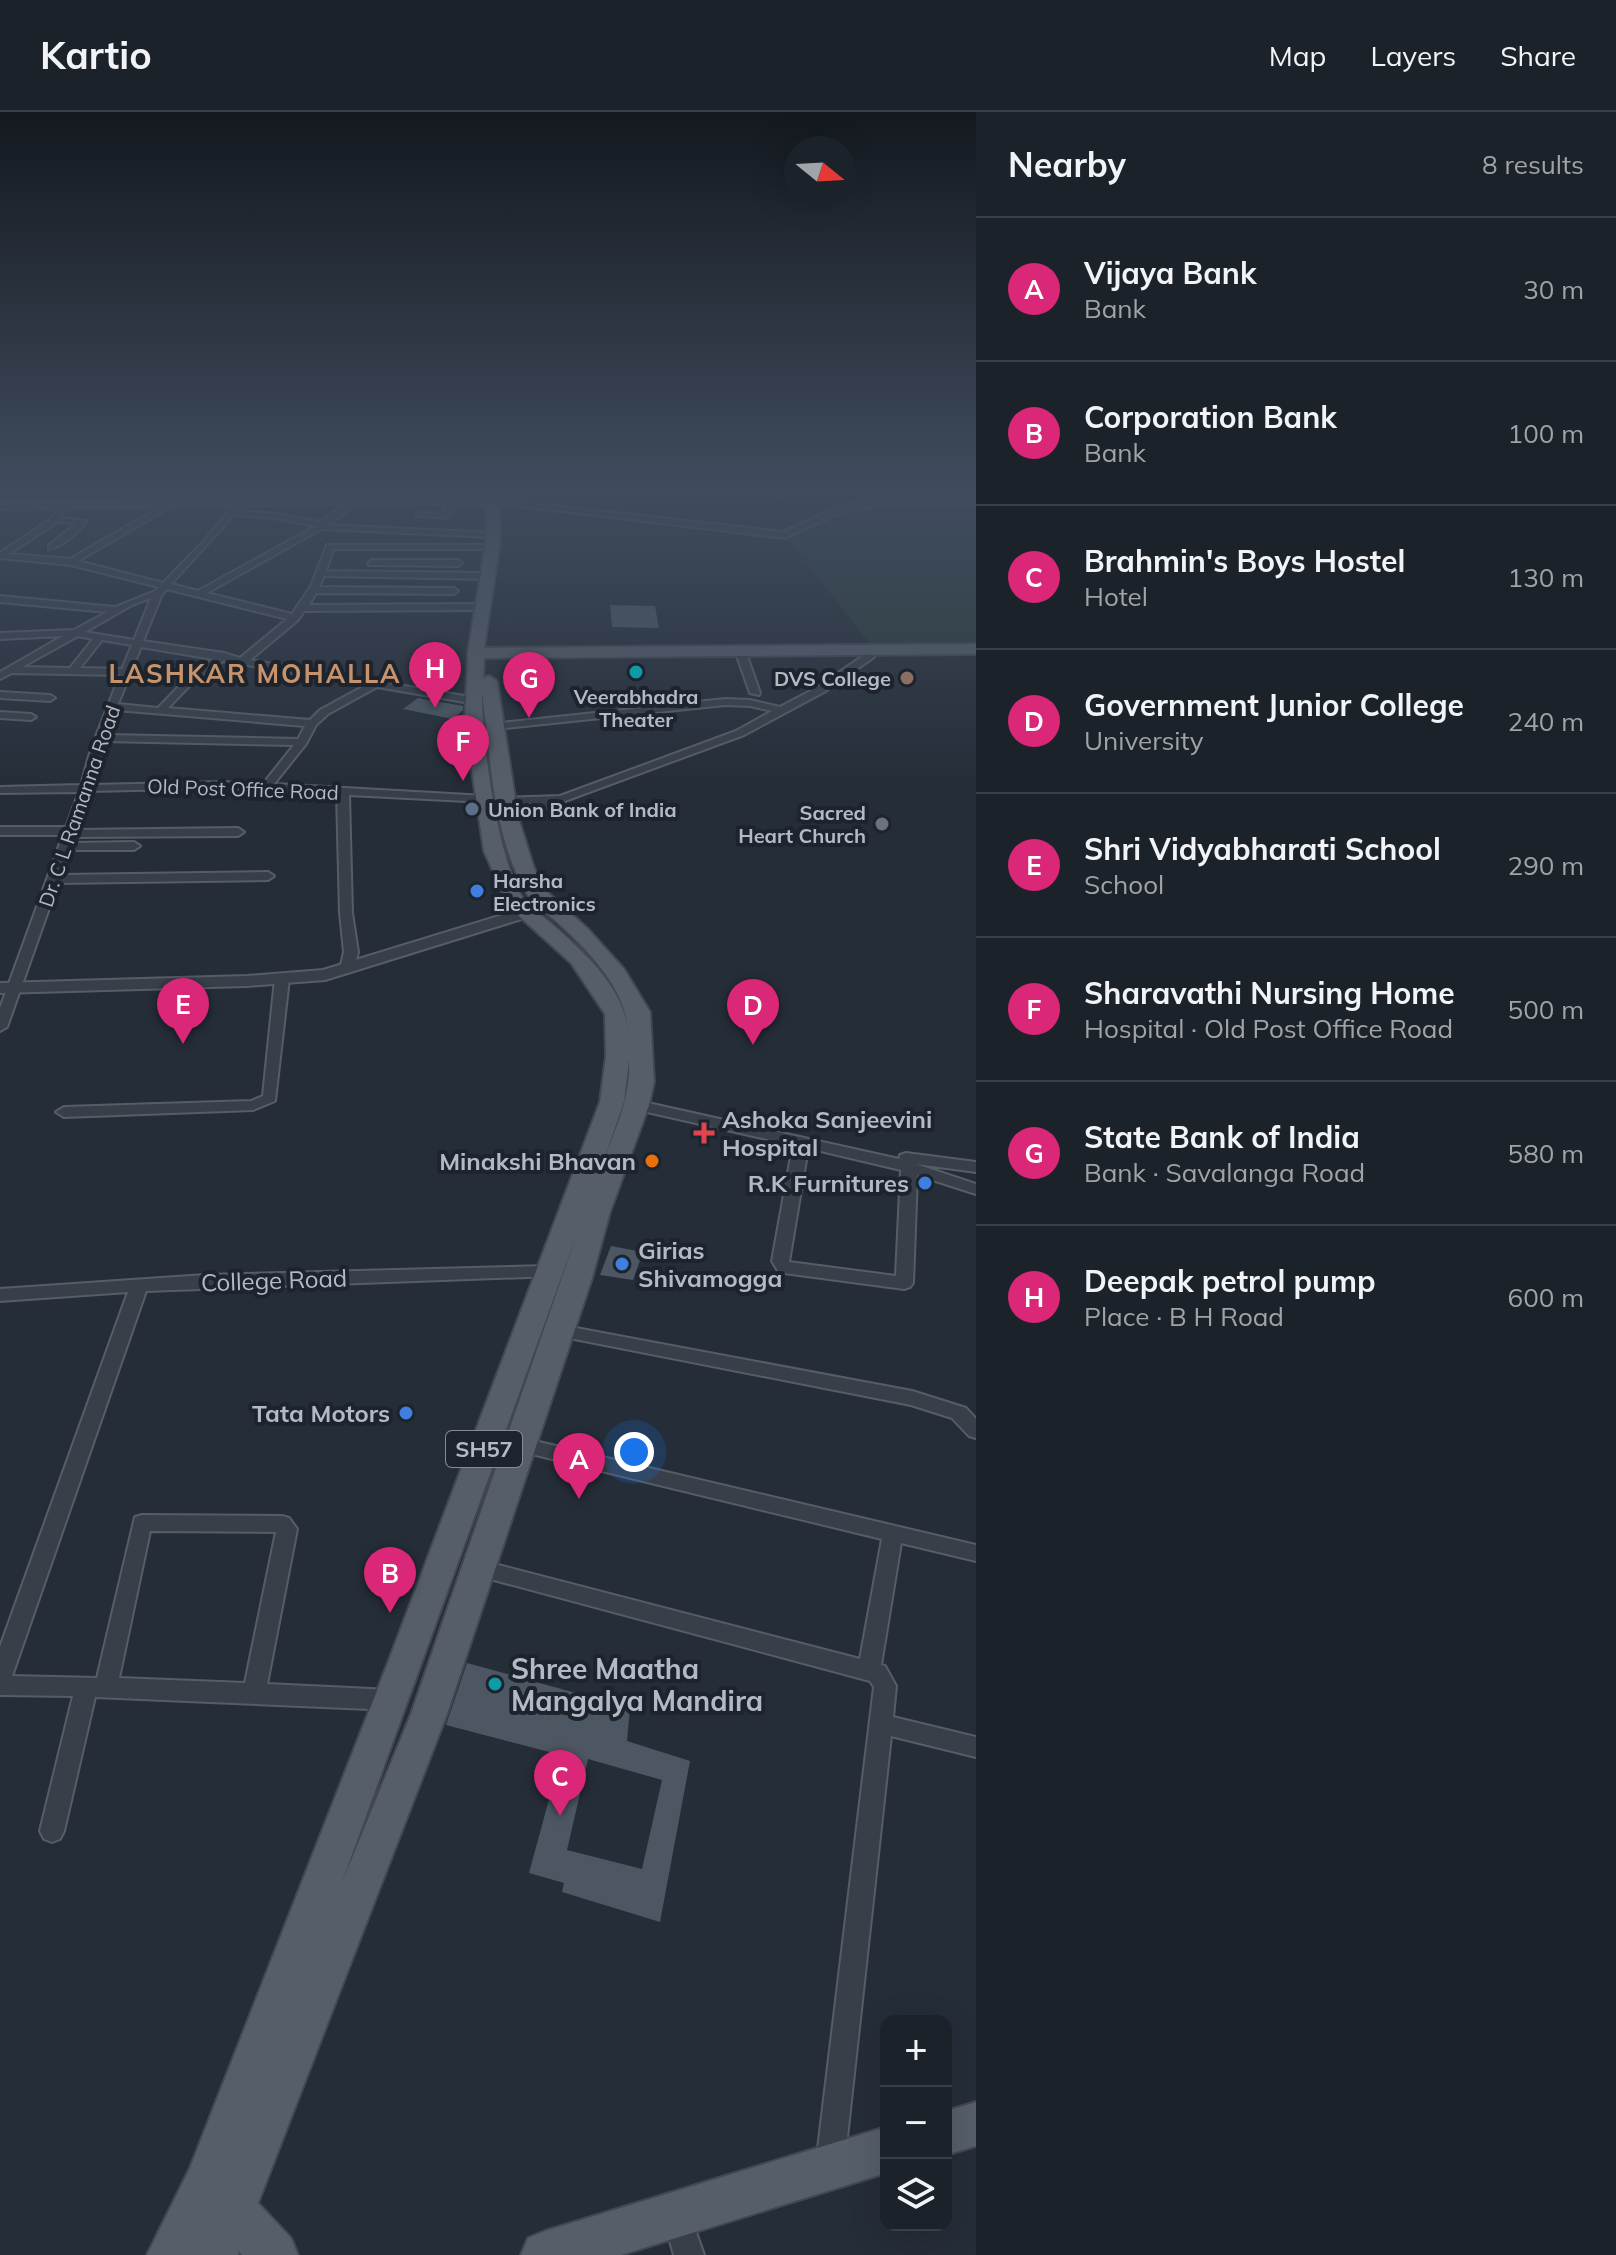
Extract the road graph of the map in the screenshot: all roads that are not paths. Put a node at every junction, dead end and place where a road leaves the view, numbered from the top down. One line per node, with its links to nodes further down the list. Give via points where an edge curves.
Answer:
1 (150, 587): 8 (street)
2 (163, 587): 8 (street)
3 (212, 587): 11 (street)
4 (316, 587): 9 (street)
5 (455, 587): 10 (street)
6 (485, 587): 13 (main road)
7 (495, 587): 24 (main road)
8 (160, 590): 11 (street); 16 (street); 21 (street, Dr. C L Ramanna Road)
9 (315, 590): 10 (street); 14 (street)
10 (454, 591): 15 (street)
11 (198, 595): 17 (street)
12 (0, 599): 16 (street)
13 (482, 607): 15 (street); 24 (main road)
14 (304, 608): 15 (street); 17 (street)
15 (453, 608)
16 (116, 610): 18 (street)
17 (295, 618): 27 (street)
18 (77, 633): 19 (street); 20 (street); 29 (street)
19 (0, 634)
20 (100, 636): 21 (street); 28 (street)
21 (138, 641): 26 (street); 30 (street, Dr. C L Ramanna Road)
22 (976, 651): 23 (main road)
23 (871, 652): 25 (main road); 38 (street)
24 (483, 653): 25 (main road); 35 (main road, SH57); 42 (main road, SH57)
25 (741, 653): 32 (street)
26 (224, 656): 27 (street); 37 (street, via 191,679)
27 (243, 660): 31 (street)
28 (73, 671): 29 (street); 30 (street)
29 (3, 672)
30 (126, 672): 36 (street, Dr. C L Ramanna Road)
31 (376, 684): 35 (street); 41 (street)
32 (755, 693)
33 (0, 695): 34 (street)
34 (50, 698)
35 (476, 701): 49 (main road, SH57, via 473,724)
36 (113, 707): 37 (street); 43 (street, Dr. C L Ramanna Road)
37 (161, 710): 41 (street)
38 (783, 711): 42 (street, via 725,702); 49 (street, via 740,733 561,799)
39 (0, 715): 40 (street)
40 (31, 717)
41 (312, 723): 44 (street)
42 (495, 726): 49 (main road, SH57)
43 (100, 738): 44 (street); 46 (street, Dr. C L Ramanna Road)
44 (302, 742): 45 (street)
45 (267, 786): 46 (street, Old Post Office Road); 48 (street, Old Post Office Road)
46 (86, 787): 47 (street, Old Post Office Road); 52 (street, Dr. C L Ramanna Road)
47 (0, 790)
48 (343, 791): 49 (street, Old Post Office Road); 57 (street, via 351,952)
49 (501, 805): 56 (main road, SH57, via 494,851 502,876 516,903)
50 (0, 831): 52 (street)
51 (238, 832): 52 (street)
52 (68, 837): 53 (street); 55 (street, Dr. C L Ramanna Road)
53 (134, 846)
54 (268, 876): 55 (street)
55 (53, 879): 59 (street, Dr. C L Ramanna Road)
56 (539, 908): 57 (street); 61 (main road, SH57, via 616,1014)
57 (347, 969): 58 (street)
58 (282, 979): 59 (street); 62 (street, via 270,1098 253,1105)
59 (8, 987): 60 (street, Dr. C L Ramanna Road)
60 (0, 1027)
61 (625, 1104): 63 (street); 68 (main road, SH57); 71 (main road, SH57)
62 (64, 1112)
63 (801, 1141): 64 (street); 65 (street, via 780,1261 784,1267 904,1283)
64 (836, 1149): 65 (street); 66 (street)
65 (909, 1167): 67 (street)
66 (976, 1167)
67 (976, 1189)
68 (548, 1272): 69 (street, College Road); 82 (main road, SH57)
69 (139, 1286): 70 (street, College Road); 78 (street)
70 (0, 1295)
71 (560, 1331): 72 (street, via 912,1398 959,1413); 73 (main road, SH57)
72 (976, 1431)
73 (522, 1445): 74 (street); 76 (main road, SH57)
74 (893, 1533): 75 (street); 77 (street)
75 (976, 1553)
76 (479, 1568): 77 (street); 90 (main road, SH57, via 429,1714)
77 (869, 1670): 83 (street, via 883,1678 885,1686)
78 (0, 1677)
79 (0, 1685): 80 (street)
80 (96, 1688): 81 (street); 81 (street, via 142,1523 282,1524 287,1529 284,1551); 85 (street)
81 (254, 1693): 82 (street)
82 (392, 1700): 92 (main road, SH57, via 208,2181)
83 (881, 1724): 84 (street); 89 (street)
84 (976, 1747)
85 (52, 1831)
86 (976, 2124): 87 (main road)
87 (952, 2131)
88 (880, 2152): 89 (main road)
89 (830, 2167): 91 (main road)
90 (233, 2210): 93 (main road, SH57); 94 (main road)
91 (683, 2236): 95 (main road)
92 (171, 2255)
93 (214, 2255)
94 (274, 2255)
95 (545, 2255)

